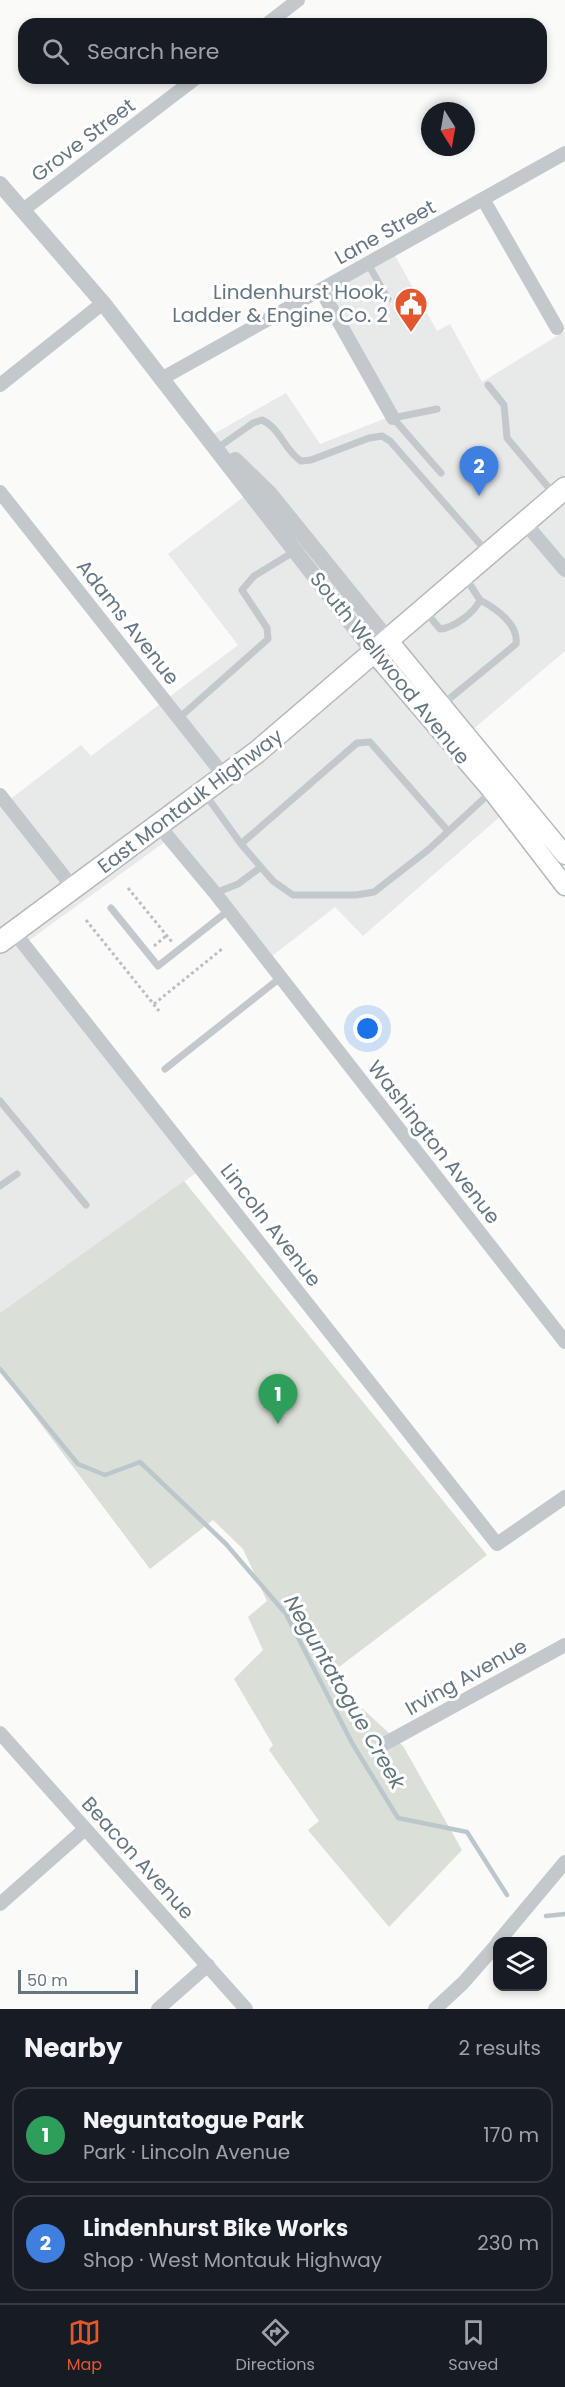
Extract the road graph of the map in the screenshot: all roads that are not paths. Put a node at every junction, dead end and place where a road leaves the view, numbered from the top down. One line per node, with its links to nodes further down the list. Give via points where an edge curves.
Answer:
1 (298, 0): 2 (street)
2 (275, 18)
3 (188, 84): 7 (street, Grove Street)
4 (565, 153): 6 (street, Lane Street)
5 (0, 184): 7 (street, South Wellwood Avenue)
6 (483, 200): 8 (street, Lane Street); 12 (street)
7 (23, 210): 11 (street, South Wellwood Avenue)
8 (368, 264): 9 (street, Lane Street); 10 (lane)
9 (321, 290): 13 (street, Lane Street); 17 (street)
10 (388, 298)
11 (103, 303): 13 (street, South Wellwood Avenue); 15 (street)
12 (557, 328)
13 (161, 379): 18 (street, South Wellwood Avenue)
14 (488, 385): 21 (lane, via 504,405 507,438)
15 (0, 386)
16 (437, 409): 17 (lane)
17 (393, 418): 19 (lane)
18 (216, 449): 23 (street, South Wellwood Avenue); 24 (lane, via 262,420 270,424 292,455 301,461 382,436); 29 (street, South Wellwood Avenue, via 239,463 270,494)
19 (441, 473)
20 (0, 492): 31 (street, Adams Avenue)
21 (560, 492): 22 (main road, East Montauk Highway)
22 (525, 523): 24 (main road, East Montauk Highway); 25 (street)
23 (295, 550): 29 (street, South Wellwood Avenue); 31 (lane, via 254,576 242,590 267,628 268,639)
24 (488, 554): 26 (main road, East Montauk Highway)
25 (564, 565)
26 (464, 575): 27 (lane); 28 (main road, East Montauk Highway)
27 (480, 600): 28 (lane, via 477,607 448,629 440,629); 30 (lane, via 495,608 516,631 516,644)
28 (424, 610): 29 (main road, East Montauk Highway)
29 (381, 646): 30 (main road, South Wellwood Avenue); 32 (main road, East Montauk Highway); 33 (main road, South Wellwood Avenue)
30 (442, 706): 36 (main road, South Wellwood Avenue)
31 (179, 718): 32 (street, Adams Avenue)
32 (225, 777): 34 (main road, East Montauk Highway)
33 (492, 791): 36 (lane, via 502,790); 38 (lane); 42 (main road, South Wellwood Avenue)
34 (204, 792): 37 (main road, East Montauk Highway); 39 (lane)
35 (0, 795): 43 (street)
36 (517, 797): 40 (main road, South Wellwood Avenue)
37 (159, 826): 43 (main road, East Montauk Highway); 44 (street, Washington Avenue)
38 (448, 831): 39 (lane, via 370,742 357,743); 41 (lane, via 374,892 356,896 293,895)
39 (241, 844): 41 (lane)
40 (565, 855)
41 (261, 867): 44 (lane, via 238,884)
42 (565, 886)
43 (74, 889): 47 (main road, East Montauk Highway)
44 (215, 893): 46 (street, Washington Avenue)
45 (111, 908): 46 (lane, via 158,966)
46 (229, 910): 48 (street, Washington Avenue)
47 (7, 937): 55 (street, Lincoln Avenue, via 497,1544)
48 (280, 978): 49 (lane); 54 (street, Washington Avenue)
49 (165, 1069)
50 (0, 1101): 53 (lane)
51 (17, 1174): 52 (lane)
52 (0, 1186)
53 (86, 1205)
54 (565, 1342)
55 (565, 1497)
56 (565, 1645): 58 (street, Irving Avenue)
57 (0, 1733): 59 (street, Beacon Avenue)
58 (386, 1743)
59 (85, 1829): 61 (street); 64 (street, Beacon Avenue)
60 (565, 1862): 62 (street)
61 (0, 1904)
62 (502, 1937)
63 (493, 1948): 67 (street, via 464,1983)
64 (208, 1965): 65 (street); 66 (street, Beacon Avenue)
65 (158, 2009)
66 (246, 2009)
67 (435, 2009)

